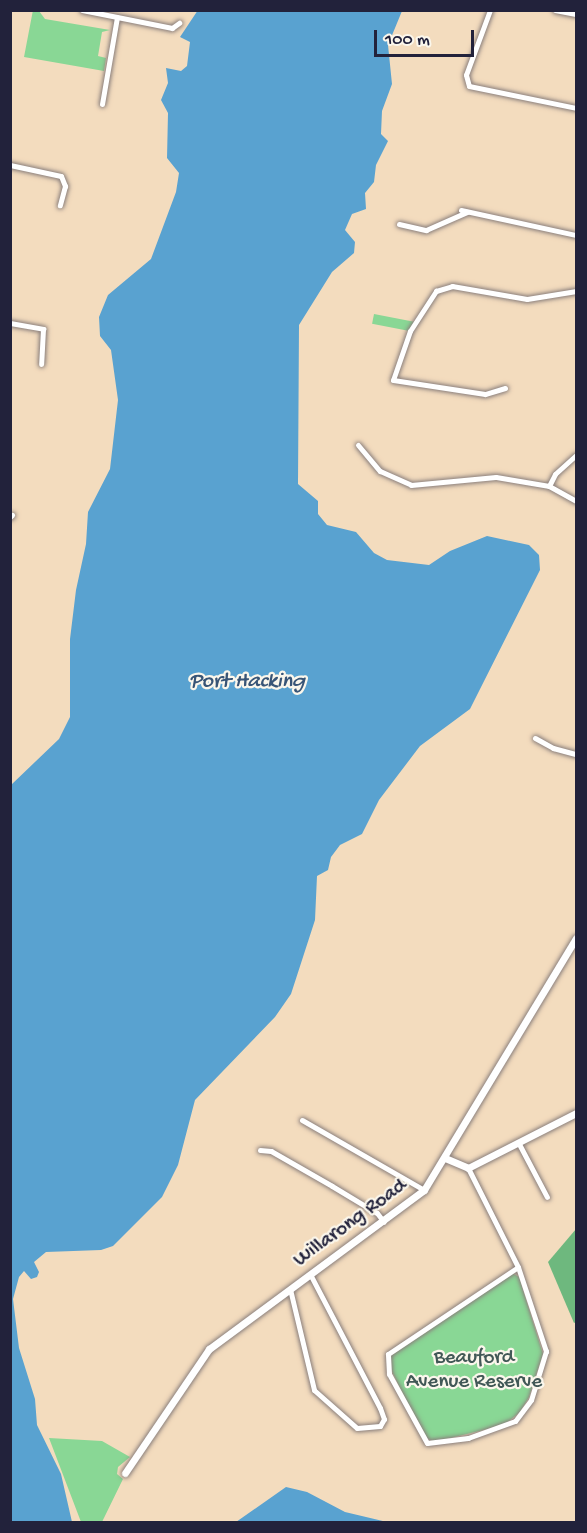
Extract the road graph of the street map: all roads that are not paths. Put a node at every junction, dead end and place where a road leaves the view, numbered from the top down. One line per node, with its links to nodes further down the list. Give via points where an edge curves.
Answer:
1 (82, 10): 5 (street)
2 (490, 10): 8 (street, via 466,81 475,90)
3 (555, 10): 4 (street)
4 (576, 15)
5 (117, 17): 6 (street, via 172,28); 7 (street)
6 (179, 23)
7 (102, 104)
8 (576, 108)
9 (10, 165): 10 (street, via 61,176 65,186)
10 (60, 205)
11 (399, 224): 12 (street, via 426,230 464,211)
12 (576, 235)
13 (576, 291): 16 (street, via 527,299 452,286 436,291 410,331 393,380 485,394)
14 (10, 323): 15 (street, via 43,329)
15 (41, 364)
16 (505, 388)
17 (358, 445): 19 (street, via 380,471 411,485 488,477)
18 (576, 455): 19 (street, via 555,474)
19 (549, 486): 20 (street)
20 (576, 501)
21 (535, 738): 22 (street)
22 (576, 754)
23 (576, 938): 28 (street, Willarong Road)
24 (576, 1113): 26 (street)
25 (302, 1120): 30 (street)
26 (518, 1142): 29 (street); 31 (street)
27 (260, 1150): 32 (street, via 271,1151 332,1186 377,1213)
28 (445, 1158): 29 (street); 30 (street, Willarong Road)
29 (468, 1168): 33 (street)
30 (424, 1190): 32 (street, Willarong Road)
31 (547, 1197)
32 (384, 1222): 34 (street, Willarong Road)
33 (518, 1267): 33 (street, via 546,1351 527,1406 510,1424 444,1444 427,1443 389,1374 388,1354)
34 (310, 1274): 35 (street, Willarong Road); 35 (street, via 384,1419 377,1427 357,1428 318,1396)
35 (290, 1289): 36 (street, Willarong Road, via 209,1349)
36 (126, 1473)

